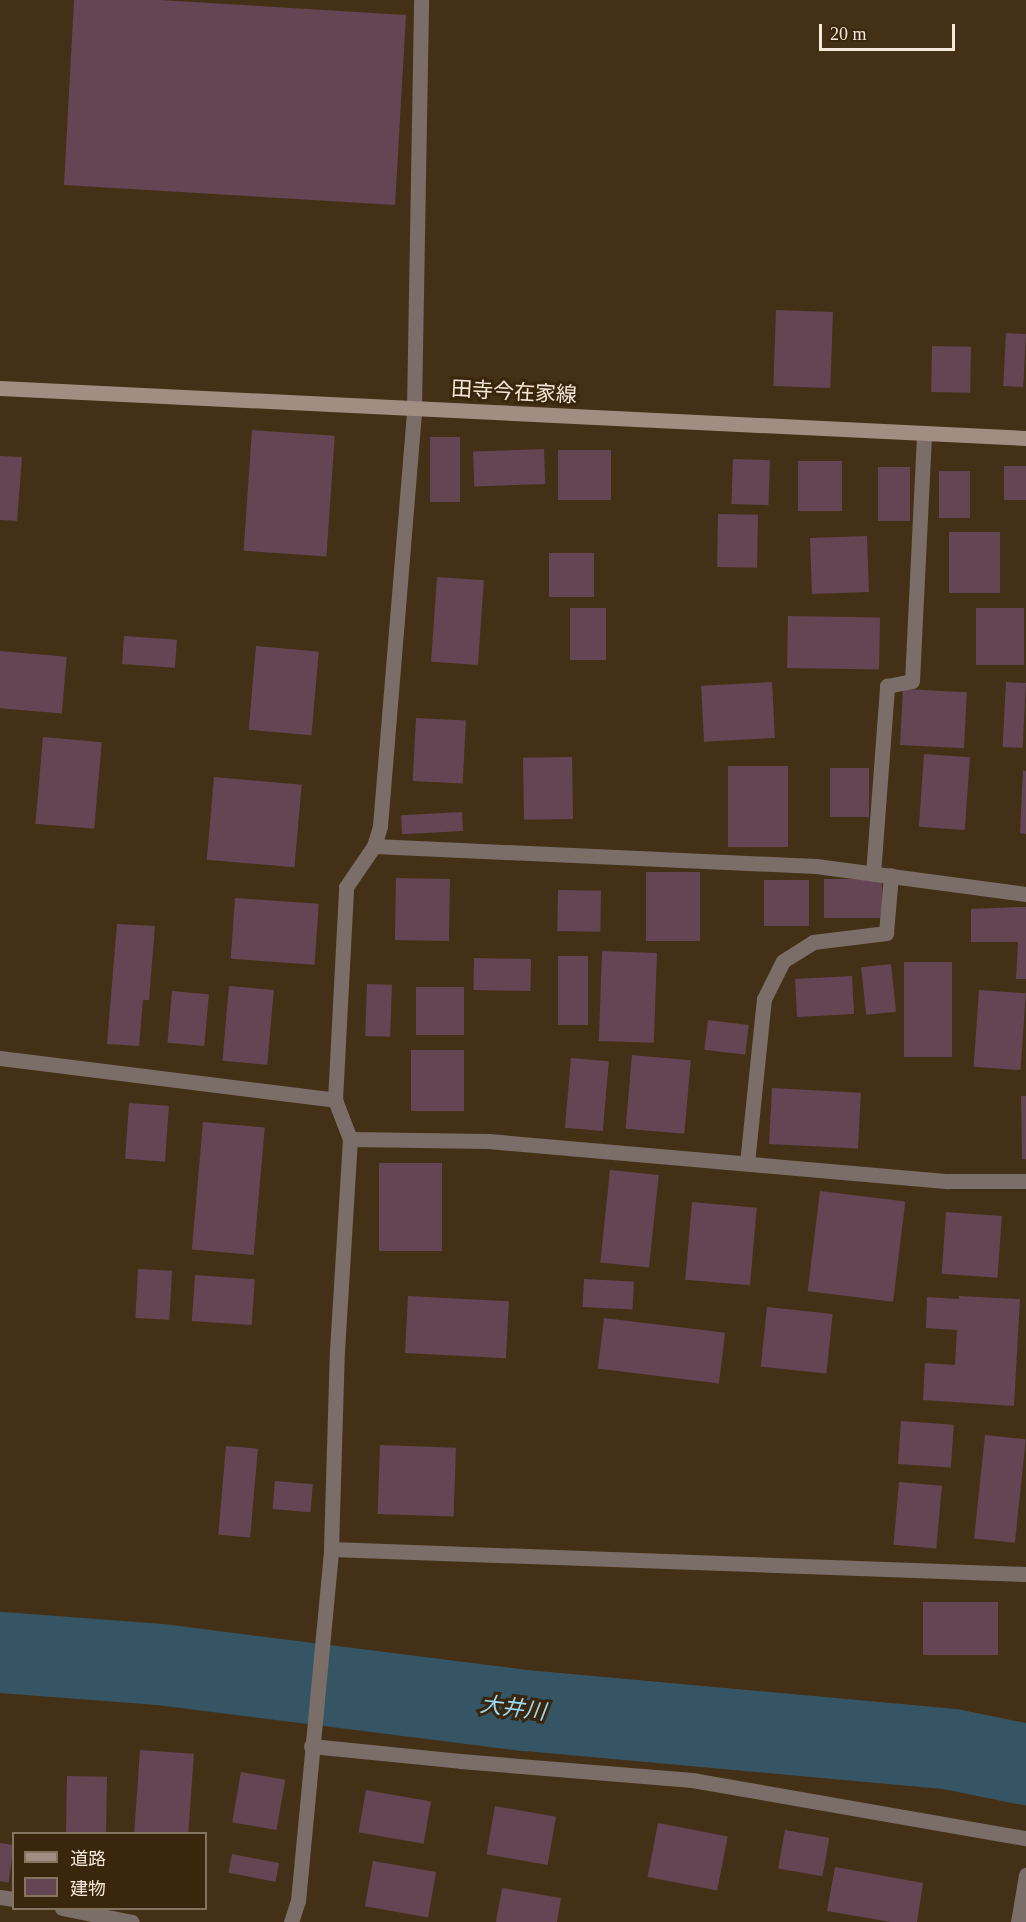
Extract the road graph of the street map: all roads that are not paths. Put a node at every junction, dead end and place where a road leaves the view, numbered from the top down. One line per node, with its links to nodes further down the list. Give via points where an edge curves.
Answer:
1 (421, 0): 3 (street)
2 (0, 388): 3 (main road, 田寺今在家線)
3 (414, 408): 4 (main road, 田寺今在家線); 6 (street, via 380,825)
4 (924, 433): 5 (main road, 田寺今在家線); 7 (street, via 912,681 887,686)
5 (1026, 438)
6 (374, 846): 7 (street, via 816,866); 11 (street, via 346,887)
7 (873, 874): 8 (street)
8 (891, 875): 9 (street); 13 (street, via 886,933 813,942 783,961 764,999)
9 (1026, 894)
10 (0, 1058): 11 (street)
11 (335, 1100): 12 (street)
12 (350, 1139): 13 (street, via 488,1141); 15 (street, via 337,1350)
13 (747, 1162): 14 (street, via 948,1181)
14 (1026, 1181)
15 (331, 1549): 16 (street); 17 (street)
16 (1026, 1574)
17 (310, 1746): 18 (street, via 692,1779); 22 (street, via 298,1901)
18 (1026, 1838)
19 (1026, 1875): 23 (street)
20 (72, 1910): 21 (street)
21 (132, 1922)
22 (291, 1922)
23 (1018, 1922)

